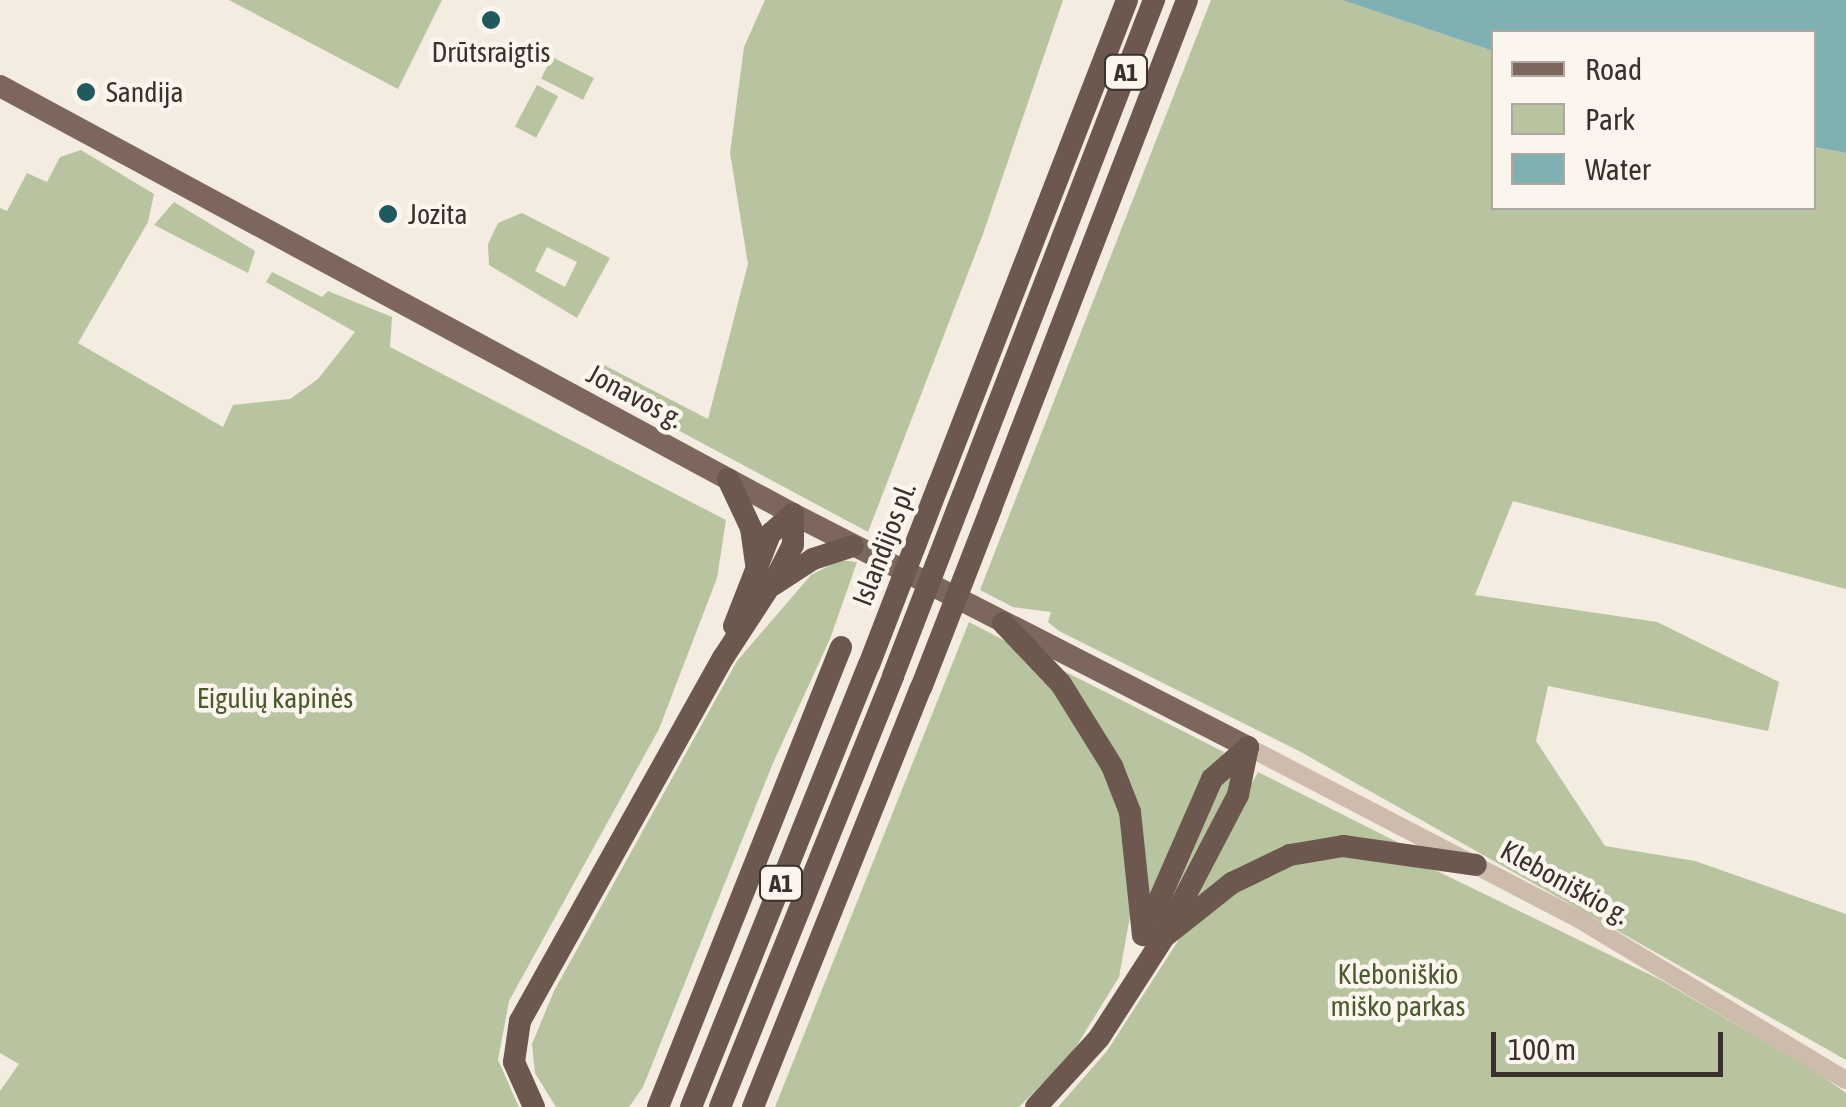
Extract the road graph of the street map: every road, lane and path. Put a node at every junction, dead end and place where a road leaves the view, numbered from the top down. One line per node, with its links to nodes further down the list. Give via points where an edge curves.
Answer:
1 (1126, 0): 18 (highway, Islandijos pl. / A1, bridge, via 870,665)
2 (1154, 0): 22 (highway, Islandijos pl. / A1, bridge)
3 (1187, 0): 23 (highway, bridge)
4 (0, 86): 5 (main road, Jonavos g.)
5 (728, 479): 6 (main road, Jonavos g.); 8 (highway, via 751,528)
6 (793, 514): 7 (main road, Jonavos g.); 8 (highway, via 770,534); 9 (highway, via 793,545)
7 (852, 546): 9 (highway, via 812,559); 10 (main road, Jonavos g.)
8 (756, 562): 12 (highway)
9 (770, 588): 12 (highway)
10 (1003, 623): 13 (main road, Jonavos g.); 15 (highway, via 1061,684 1112,766 1130,812)
11 (841, 647): 16 (highway)
12 (723, 658): 19 (highway, via 520,1021 514,1062)
13 (1248, 747): 14 (street, Kleboniškio g.); 15 (highway, via 1212,779)
14 (1476, 865): 15 (highway, via 1319,848 1232,884); 17 (street, Kleboniškio g.)
15 (1154, 936): 24 (highway, via 1089,1050)
16 (672, 1073): 20 (highway); 21 (highway)
17 (1846, 1080)
18 (688, 1105)
19 (534, 1107)
20 (647, 1107)
21 (658, 1107)
22 (720, 1107)
23 (753, 1107)
24 (1036, 1107)

